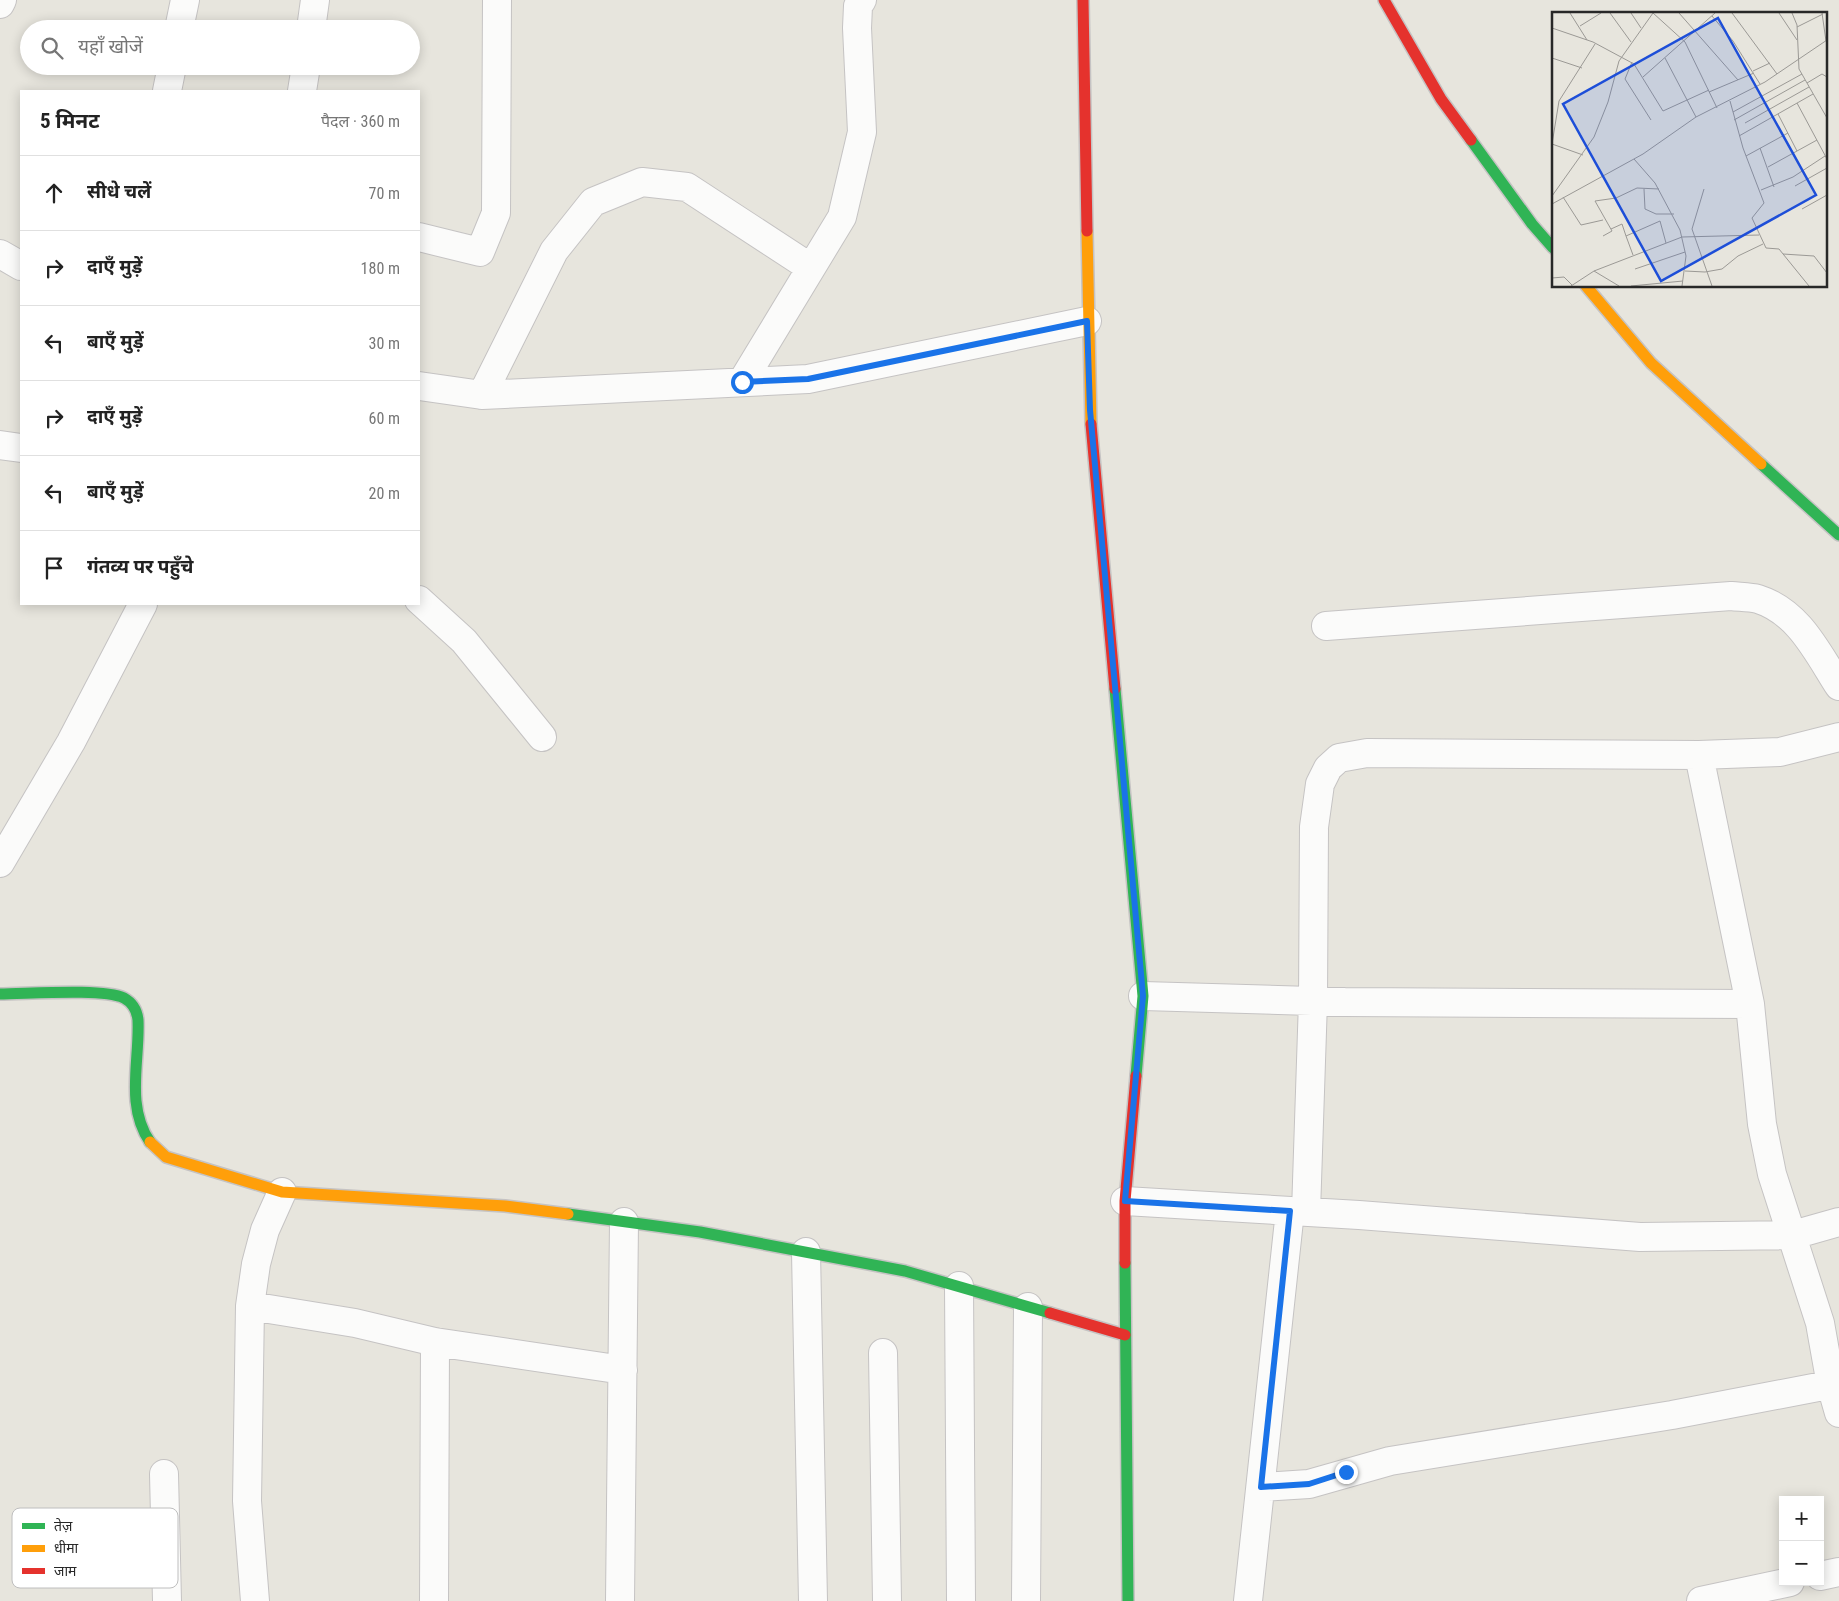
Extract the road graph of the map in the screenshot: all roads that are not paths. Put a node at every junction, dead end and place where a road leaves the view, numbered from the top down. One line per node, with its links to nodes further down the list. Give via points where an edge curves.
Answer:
1 (2, 0): 8 (street)
2 (185, 0): 9 (street)
3 (315, 0): 10 (street)
4 (497, 0): 15 (street, via 496,213 480,252)
5 (862, 0): 19 (street, via 858,6 857,28 862,132 842,217)
6 (1084, 0): 21 (street)
7 (1384, 0): 16 (street, via 1440,100)
8 (0, 4)
9 (181, 20)
10 (312, 20)
11 (170, 75): 13 (street)
12 (305, 75): 14 (street)
13 (167, 90)
14 (302, 90)
15 (420, 237)
16 (1552, 247)
17 (0, 254): 18 (street)
18 (20, 265)
19 (811, 268): 22 (street); 24 (street, via 687,187 642,182 593,202 554,251)
20 (1588, 288): 27 (street, via 1651,362)
21 (1087, 321): 22 (street, via 808,379); 37 (street, via 1090,410)
22 (742, 382): 24 (street)
23 (420, 386): 24 (street)
24 (482, 395)
25 (0, 445): 26 (street)
26 (20, 448)
27 (1839, 534)
28 (420, 601): 32 (street, via 464,641)
29 (143, 605): 35 (street, via 71,742)
30 (1326, 626): 31 (street, via 1731,596 1758,599 1799,624)
31 (1839, 686)
32 (542, 737)
33 (1839, 737): 34 (street, via 1780,752)
34 (1699, 754): 38 (street, via 1367,753 1338,758 1328,768 1320,784 1314,827); 39 (street)
35 (0, 863)
36 (0, 994): 40 (street, via 109,993 125,998 135,1008 139,1026 136,1103 141,1127 152,1148 166,1157)
37 (1143, 996): 38 (street); 41 (street)
38 (1313, 1001): 39 (street); 42 (street)
39 (1750, 1004): 45 (street, via 1762,1124 1772,1174)
40 (282, 1192): 43 (street, via 506,1206); 48 (street, via 256,1264)
41 (1125, 1201): 42 (street); 50 (street)
42 (1298, 1212): 45 (street, via 1640,1237); 57 (street)
43 (624, 1222): 46 (street); 53 (street)
44 (1839, 1222): 45 (street)
45 (1793, 1235): 54 (street)
46 (806, 1252): 47 (street, via 905,1271); 67 (street)
47 (959, 1286): 49 (street); 69 (street)
48 (250, 1306): 51 (street, via 355,1322); 64 (street, via 247,1501)
49 (1028, 1306): 50 (street); 70 (street)
50 (1125, 1335): 71 (street)
51 (435, 1342): 53 (street); 65 (street)
52 (882, 1353): 68 (street)
53 (622, 1370): 66 (street)
54 (1835, 1384): 55 (street); 57 (street, via 1672,1415 1390,1460 1309,1484)
55 (1839, 1413)
56 (164, 1474): 58 (street)
57 (1261, 1487): 72 (street)
58 (165, 1508)
59 (1839, 1572): 60 (street)
60 (1824, 1575)
61 (1779, 1584): 73 (street)
62 (167, 1588): 63 (street)
63 (167, 1601)
64 (255, 1601)
65 (434, 1601)
66 (620, 1601)
67 (813, 1601)
68 (886, 1601)
69 (961, 1601)
70 (1026, 1601)
71 (1128, 1601)
72 (1248, 1601)
73 (1701, 1601)

